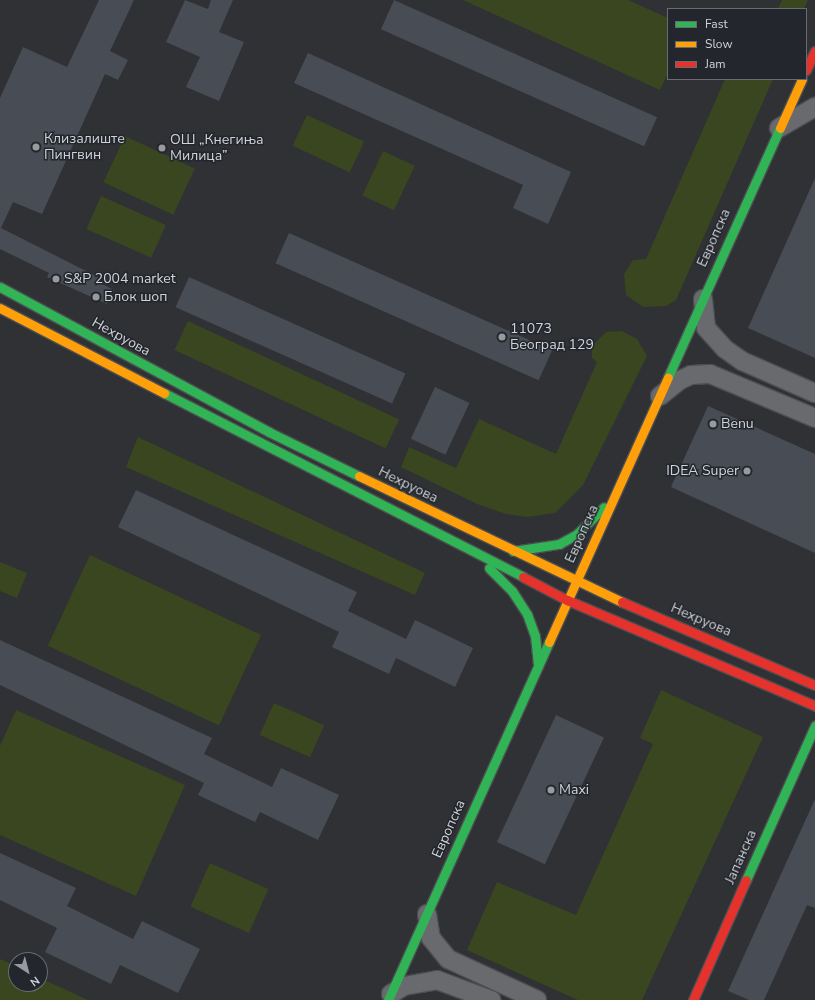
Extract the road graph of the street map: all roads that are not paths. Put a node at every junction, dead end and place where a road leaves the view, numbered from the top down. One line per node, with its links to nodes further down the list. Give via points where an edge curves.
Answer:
1 (815, 51): 2 (street)
2 (807, 68)
3 (802, 80): 5 (street, Европска)
4 (815, 107): 5 (street)
5 (779, 128): 7 (street, Европска)
6 (0, 287): 13 (street, Нехруова, via 268,432)
7 (703, 299): 9 (street, via 706,328 725,349 742,361); 10 (street, Европска)
8 (0, 308): 14 (street)
9 (815, 394)
10 (658, 397): 11 (street, via 691,375 710,374); 12 (street, Европска)
11 (815, 418)
12 (616, 492): 13 (street, via 593,519 559,544); 15 (street, Европска)
13 (512, 551): 15 (street, Нехруова)
14 (472, 552): 16 (street); 17 (street, via 518,598 535,636)
15 (576, 582): 16 (street, Европска); 18 (street, Нехруова)
16 (568, 600): 17 (street, Европска); 19 (street)
17 (538, 666): 23 (street, Европска)
18 (815, 685)
19 (815, 706)
20 (815, 726): 22 (street, Јапанска)
21 (805, 772): 22 (street)
22 (788, 787): 27 (street, Јапанска)
23 (427, 914): 24 (street, Европска); 26 (street, via 431,938 448,959)
24 (389, 997): 25 (street, via 404,986 437,980)
25 (491, 1000)
26 (537, 1000)
27 (693, 1000)

